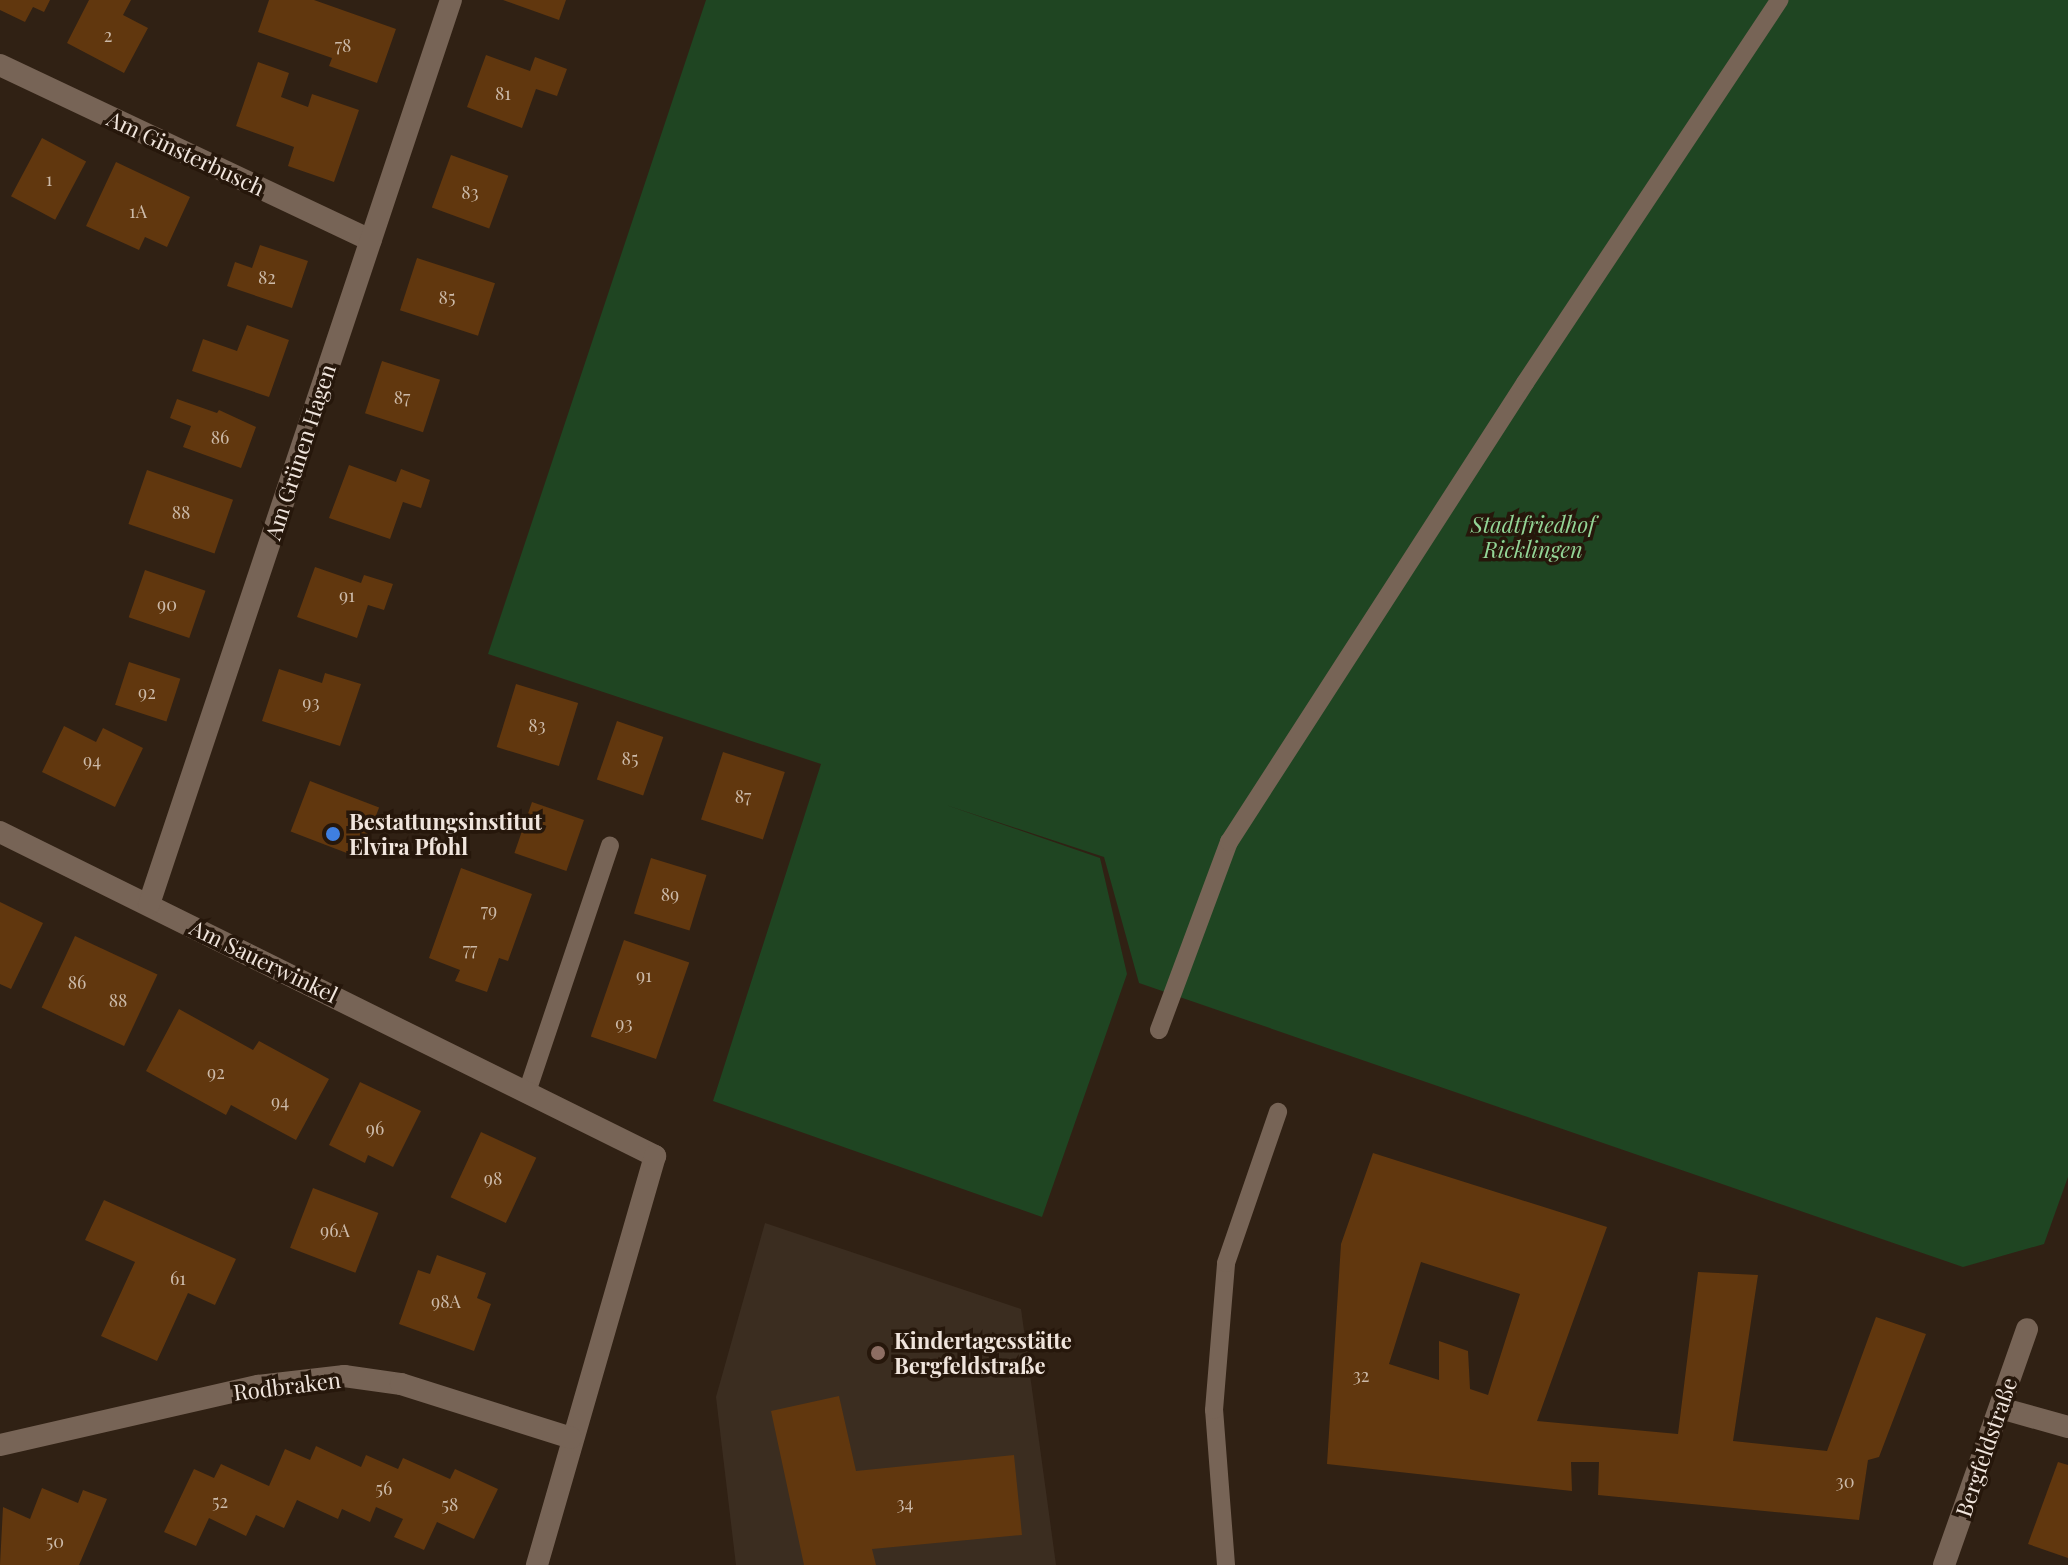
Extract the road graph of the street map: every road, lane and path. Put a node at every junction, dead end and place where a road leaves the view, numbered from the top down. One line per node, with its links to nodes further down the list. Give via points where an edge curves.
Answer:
1 (451, 0): 4 (street, Am Grünen Hagen)
2 (1779, 0): 8 (lane, via 1229,842)
3 (0, 65): 4 (street, Am Ginsterbusch)
4 (371, 240): 7 (street, Am Grünen Hagen)
5 (0, 832): 7 (street, Am Sauerwinkel)
6 (610, 846): 9 (lane)
7 (149, 904): 9 (street, Am Sauerwinkel)
8 (1159, 1030)
9 (527, 1092): 14 (street, Am Sauerwinkel, via 655,1156)
10 (1278, 1112): 17 (lane, via 1226,1263 1214,1410)
11 (2027, 1329): 12 (street, Bergfeldstraße)
12 (2000, 1408): 13 (street); 18 (street, Bergfeldstraße)
13 (2068, 1427)
14 (571, 1438): 15 (street, Rodbraken, via 401,1384 344,1376 258,1386); 16 (street, Am Sauerwinkel)
15 (0, 1445)
16 (537, 1565)
17 (1226, 1565)
18 (1944, 1565)

